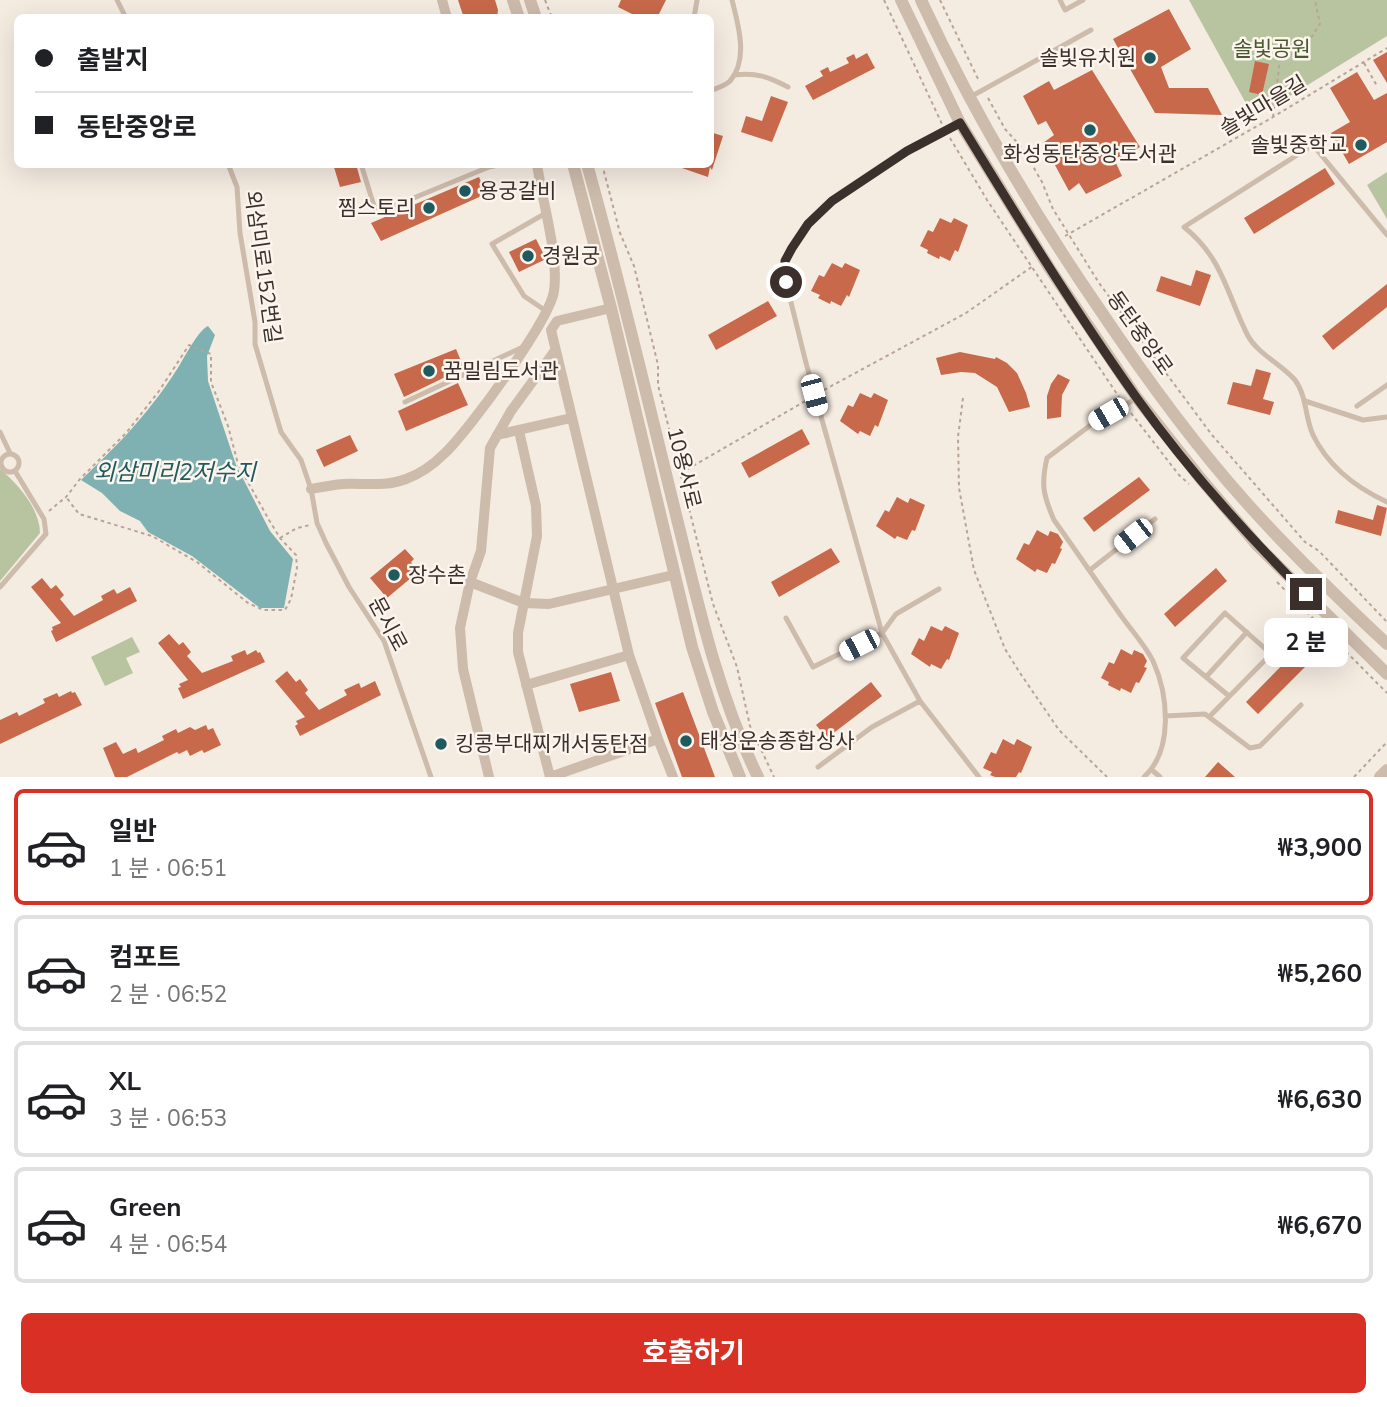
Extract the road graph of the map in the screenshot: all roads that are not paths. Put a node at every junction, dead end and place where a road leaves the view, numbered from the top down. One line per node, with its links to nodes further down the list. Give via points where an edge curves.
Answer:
1 (732, 0): 7 (lane, via 741,49)
2 (901, 0): 11 (street, 동탄중앙로)
3 (921, 0): 10 (street, 동탄중앙로)
4 (1060, 0): 5 (lane, via 1065,10)
5 (1083, 0)
6 (1091, 30): 10 (lane)
7 (734, 75): 8 (lane, via 765,75); 9 (lane, via 729,83)
8 (788, 87)
9 (714, 89)
10 (969, 98): 49 (street, 동탄중앙로, via 1067,262 1170,408 1269,528)
11 (960, 123): 25 (street, 동탄중앙로); 48 (lane, via 907,151 832,201 808,224 785,261 809,374)
12 (230, 168): 36 (lane, 외삼미로152번길, via 237,187 255,344 281,432 301,460)
13 (362, 168): 14 (lane, via 373,206 382,211)
14 (487, 168)
15 (538, 168): 18 (street)
16 (574, 168): 20 (street, 10용사로)
17 (588, 168): 68 (street, 10용사로, via 705,636)
18 (546, 213): 21 (street, via 555,274); 21 (lane, via 492,244 524,296)
19 (1387, 235): 26 (lane, via 1313,145 1184,227 1199,239 1226,279 1251,340 1296,381)
20 (611, 307): 23 (street, via 556,321 551,330); 40 (street, 10용사로)
21 (547, 311): 22 (street)
22 (527, 344): 27 (lane); 36 (street, via 460,436 426,469 385,484)
23 (554, 352): 30 (street); 33 (street)
24 (1387, 385): 28 (lane)
25 (1137, 398): 39 (lane, via 1047,458 1044,497); 51 (street, 동탄중앙로, via 1258,545)
26 (1305, 401): 29 (lane, via 1363,419); 37 (lane, via 1313,435 1339,472)
27 (405, 402)
28 (1357, 406)
29 (1387, 417)
30 (571, 418): 31 (street); 44 (street)
31 (519, 431): 33 (street); 45 (street, via 536,506 537,536)
32 (0, 432): 34 (lane)
33 (497, 435): 41 (street, via 490,448 481,551)
34 (10, 453): 35 (lane, via 19,460); 35 (lane, via 2,458 2,467)
35 (15, 471): 42 (lane, via 41,514 46,534)
36 (311, 489): 63 (lane, 문시로, via 317,523 349,587 384,642)
37 (1387, 502)
38 (1155, 519): 39 (lane)
39 (1090, 570): 57 (lane, via 1152,659 1163,689)
40 (673, 575): 44 (street); 67 (street, 10용사로, via 700,674)
41 (470, 582): 45 (street); 64 (street, via 460,628 461,656)
42 (0, 587)
43 (939, 589): 48 (lane, via 897,614)
44 (613, 590): 45 (street, via 549,604); 50 (street)
45 (524, 603): 53 (street, via 518,652)
46 (786, 618): 48 (lane, via 813,667)
47 (1247, 632): 52 (lane); 52 (lane, via 1225,613 1182,658); 54 (lane, via 1271,654)
48 (882, 633): 55 (lane)
49 (1387, 644)
50 (629, 655): 53 (street); 59 (street)
51 (1387, 674)
52 (1206, 677): 54 (lane)
53 (526, 685): 65 (street)
54 (1230, 696): 58 (lane)
55 (920, 701): 60 (lane, via 872,727); 69 (lane)
56 (1301, 705): 58 (lane, via 1260,746 1250,748)
57 (1165, 716): 58 (lane); 61 (lane, via 1163,743)
58 (1209, 717)
59 (657, 739): 65 (street); 66 (street)
60 (818, 767)
61 (1152, 770): 70 (lane); 71 (lane)
62 (1387, 770): 72 (street)
63 (431, 777)
64 (489, 777)
65 (550, 777)
66 (673, 777)
67 (740, 777)
68 (758, 777)
69 (979, 777)
70 (1144, 777)
71 (1160, 777)
72 (1380, 777)

